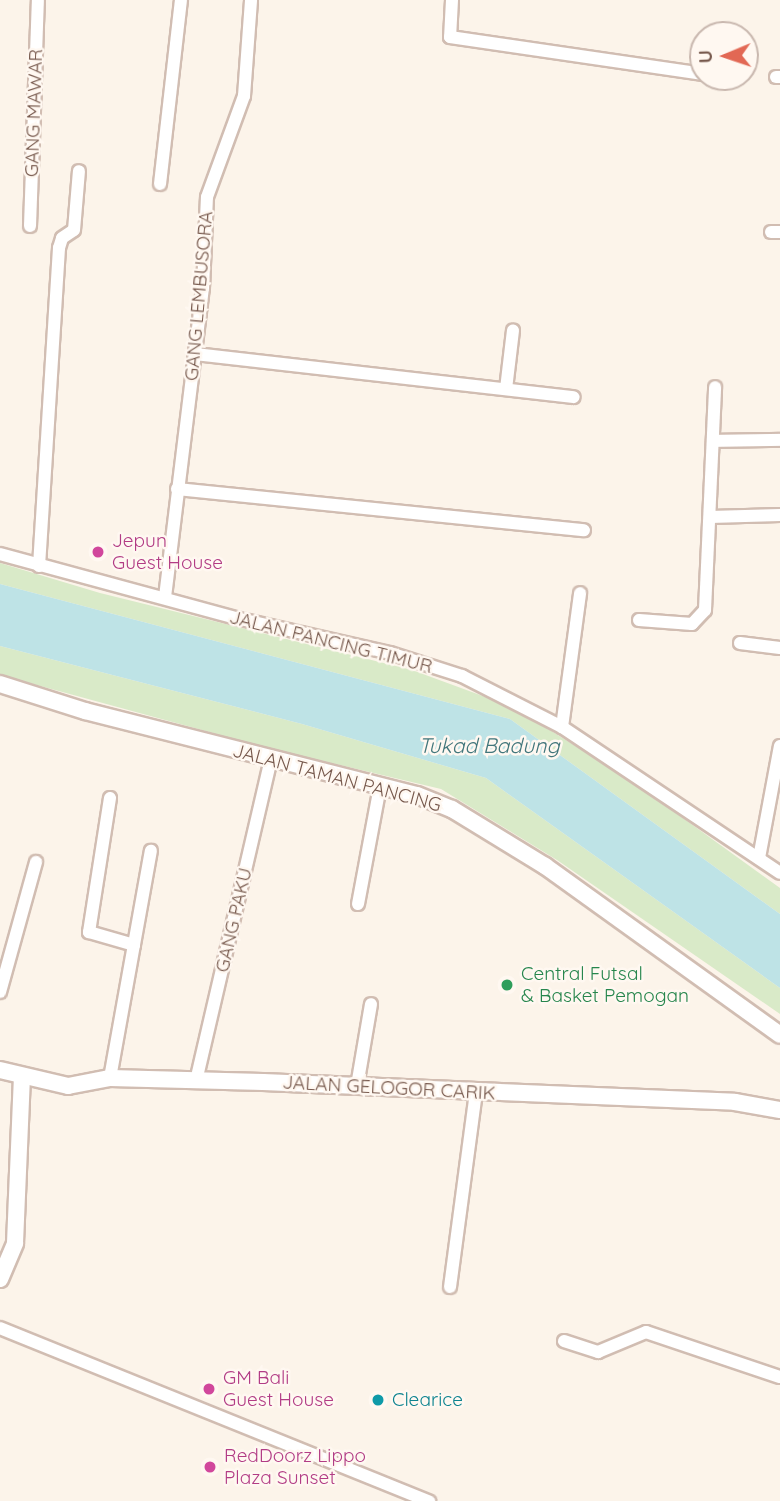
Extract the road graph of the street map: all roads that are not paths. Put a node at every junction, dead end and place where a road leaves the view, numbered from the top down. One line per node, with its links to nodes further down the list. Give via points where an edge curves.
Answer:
1 (38, 0): 8 (street, GANG MAWAR)
2 (181, 0): 7 (street)
3 (251, 0): 10 (street, GANG LEMBUSORA, via 247,83 207,197)
4 (452, 0): 5 (street, via 450,37)
5 (689, 72)
6 (79, 171): 21 (street, via 74,230 59,248)
7 (160, 184)
8 (30, 226)
9 (513, 330): 12 (street)
10 (195, 354): 12 (street); 16 (street, GANG LEMBUSORA)
11 (715, 387): 15 (street)
12 (506, 389): 13 (street)
13 (574, 397)
14 (780, 440): 15 (street)
15 (713, 442): 18 (street)
16 (177, 489): 19 (street); 23 (street, GANG LEMBUSORA)
17 (780, 515): 18 (street)
18 (710, 517): 24 (street, via 702,616 692,624)
19 (584, 530)
20 (0, 554): 21 (street, JALAN PANCING TIMUR)
21 (39, 566): 23 (street, JALAN PANCING TIMUR)
22 (580, 593): 28 (street)
23 (166, 597): 28 (street, JALAN PANCING TIMUR, via 390,653 462,676)
24 (639, 620)
25 (740, 643): 26 (street)
26 (780, 648)
27 (0, 684): 30 (street, JALAN TAMAN PANCING)
28 (562, 727): 34 (street, JALAN PANCING TIMUR)
29 (780, 746): 34 (street)
30 (271, 759): 31 (street, JALAN TAMAN PANCING); 45 (street, GANG PAKU)
31 (380, 786): 37 (street); 41 (street, JALAN TAMAN PANCING, via 417,795 474,820)
32 (110, 798): 38 (street, via 89,932)
33 (152, 851): 38 (street)
34 (758, 858): 36 (street, JALAN PANCING TIMUR)
35 (36, 862): 39 (street)
36 (780, 873)
37 (358, 904)
38 (134, 945): 44 (street)
39 (0, 992)
40 (371, 1004): 46 (street)
41 (780, 1035)
42 (0, 1070): 43 (street, JALAN GELOGOR CARIK)
43 (22, 1077): 44 (street, JALAN GELOGOR CARIK, via 68,1087); 49 (street, via 15,1243)
44 (110, 1078): 45 (street, JALAN GELOGOR CARIK)
45 (195, 1081): 46 (street, JALAN GELOGOR CARIK)
46 (357, 1086): 47 (street, JALAN GELOGOR CARIK)
47 (476, 1091): 48 (street, JALAN GELOGOR CARIK, via 735,1102); 50 (street)
48 (780, 1110)
49 (0, 1279)
50 (450, 1287)
51 (0, 1328): 54 (street)
52 (564, 1341): 53 (street, via 598,1352 646,1332)
53 (780, 1377)
54 (429, 1501)

